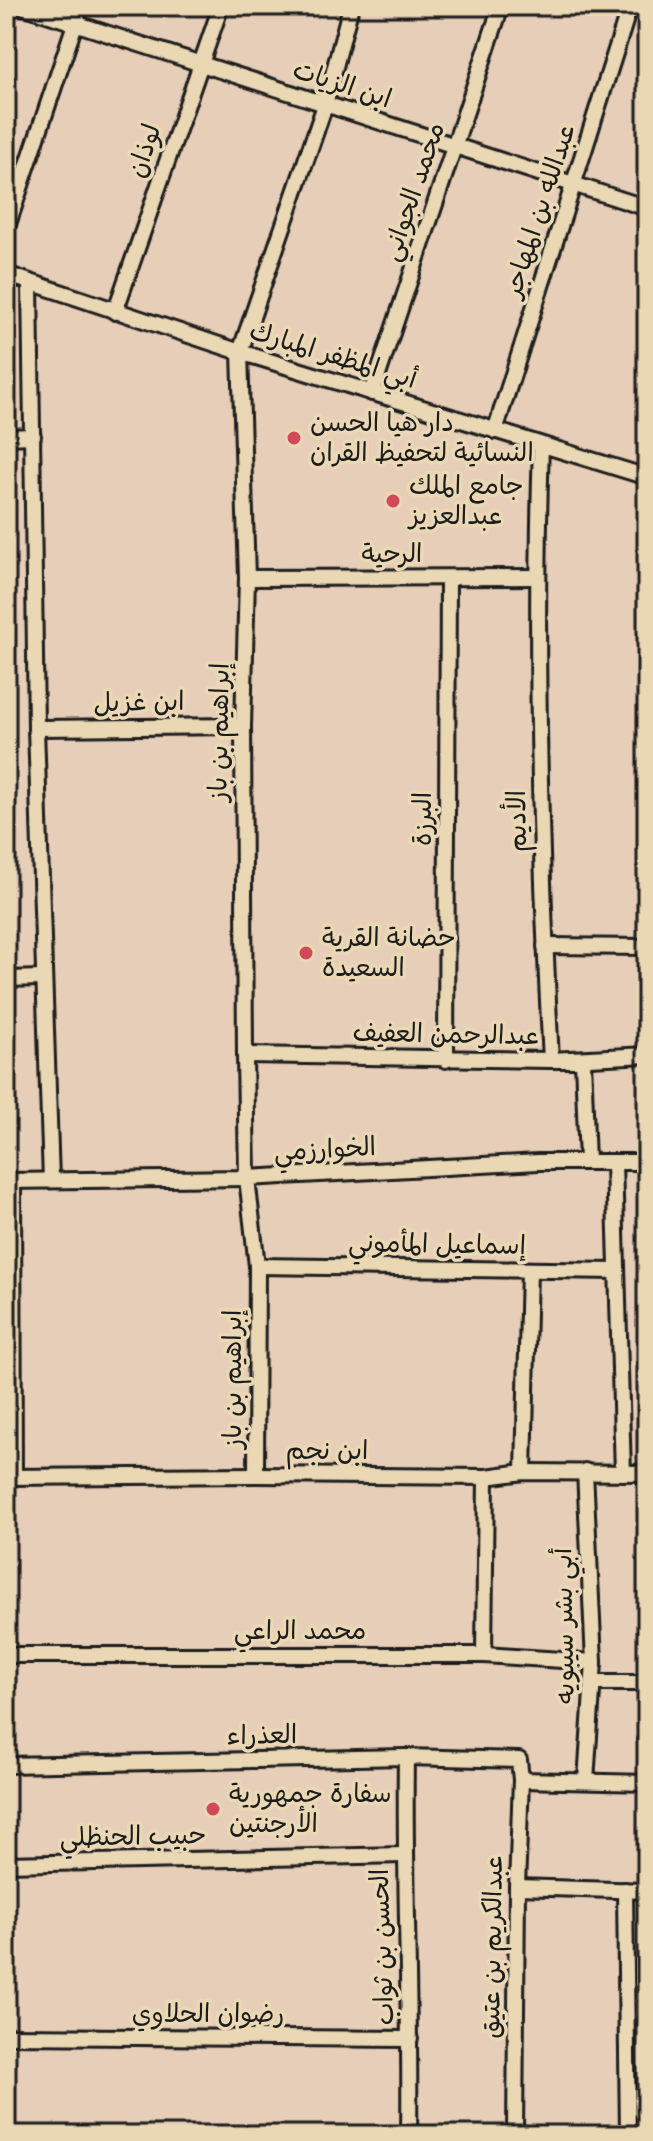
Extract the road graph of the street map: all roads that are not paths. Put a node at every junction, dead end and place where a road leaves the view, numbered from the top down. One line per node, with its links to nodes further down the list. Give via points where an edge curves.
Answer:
1 (22, 6): 7 (street, ابن الزيات)
2 (81, 6): 7 (street)
3 (221, 6): 8 (street, لوذان)
4 (351, 6): 9 (street, إبراهيم بن باز)
5 (501, 6): 10 (street, محمد الجواني)
6 (630, 6): 11 (street, عبدالله بن المهاجر)
7 (76, 24): 8 (street, ابن الزيات); 13 (street)
8 (201, 64): 9 (street, ابن الزيات); 16 (street, لوذان)
9 (325, 105): 10 (street, ابن الزيات); 17 (street, إبراهيم بن باز)
10 (455, 146): 11 (street, ابن الزيات); 18 (street, محمد الجواني)
11 (574, 184): 12 (street, ابن الزيات); 19 (street, عبدالله بن المهاجر)
12 (647, 208)
13 (6, 230)
14 (6, 274): 15 (street, أبي المظفر المبارك)
15 (30, 283): 16 (street, أبي المظفر المبارك); 20 (street)
16 (115, 312): 17 (street, أبي المظفر المبارك)
17 (240, 352): 18 (street, أبي المظفر المبارك); 25 (street, إبراهيم بن باز)
18 (372, 393): 19 (street, أبي المظفر المبارك)
19 (495, 431): 22 (street, أبي المظفر المبارك)
20 (33, 436): 21 (street); 28 (street)
21 (6, 437)
22 (541, 445): 23 (street, أبي المظفر المبارك); 24 (street, الأديم)
23 (647, 477)
24 (537, 577): 26 (street, الرحية); 29 (street, الأديم)
25 (247, 578): 26 (street, الرحية); 27 (street, إبراهيم بن باز)
26 (448, 578): 35 (street, البرزة)
27 (243, 726): 28 (street, ابن غزيل); 33 (street, إبراهيم بن باز)
28 (36, 728): 31 (street)
29 (545, 946): 30 (street); 36 (street, الأديم)
30 (647, 947)
31 (43, 978): 32 (street); 41 (street)
32 (6, 979)
33 (245, 1055): 35 (street, عبدالرحمن العفيف); 40 (street, إبراهيم بن باز)
34 (647, 1055): 36 (street, عبدالرحمن العفيف)
35 (446, 1060): 36 (street, عبدالرحمن العفيف)
36 (551, 1060): 37 (street, via 583,1060)
37 (587, 1162): 39 (street, الخوارزمي); 40 (street, الخوارزمي)
38 (647, 1162): 39 (street, الخوارزمي)
39 (614, 1163): 45 (street)
40 (247, 1178): 41 (street, الخوارزمي); 43 (street, إبراهيم بن باز)
41 (51, 1180): 42 (street, الخوارزمي)
42 (9, 1181): 51 (street)
43 (257, 1266): 44 (street, إسماعيل المأموني); 50 (street, إبراهيم بن باز)
44 (529, 1270): 45 (street, إسماعيل المأموني); 47 (street)
45 (617, 1271): 48 (street)
46 (585, 1471): 47 (street, ابن نجم); 48 (street, ابن نجم); 55 (street, أبي بشر سيبويه)
47 (524, 1472): 52 (street, ابن نجم)
48 (623, 1473): 49 (street, ابن نجم)
49 (647, 1473)
50 (256, 1475): 51 (street, ابن نجم); 52 (street, ابن نجم)
51 (10, 1477)
52 (486, 1477): 54 (street)
53 (6, 1655): 54 (street, محمد الراعي)
54 (484, 1655): 55 (street, محمد الراعي)
55 (594, 1662): 56 (street, أبي بشر سيبويه)
56 (593, 1683): 57 (street); 62 (street, أبي بشر سيبويه)
57 (647, 1683)
58 (406, 1757): 59 (street, العذراء); 60 (street, العذراء); 64 (street, الحسن بن ثواب)
59 (519, 1760): 61 (street, عبدالكريم بن عتيق)
60 (6, 1765)
61 (521, 1780): 62 (street); 66 (street, عبدالكريم بن عتيق)
62 (586, 1781): 63 (street)
63 (647, 1783)
64 (404, 1855): 65 (street, حبيب الحنظلي); 70 (street, الحسن بن ثواب)
65 (6, 1864)
66 (517, 1887): 67 (street); 72 (street, عبدالكريم بن عتيق)
67 (625, 1890): 68 (street); 73 (street)
68 (647, 1891)
69 (6, 2036): 70 (street, رضوان الحلاوي)
70 (410, 2039): 71 (street, الحسن بن ثواب)
71 (409, 2135)
72 (515, 2135)
73 (628, 2135)

